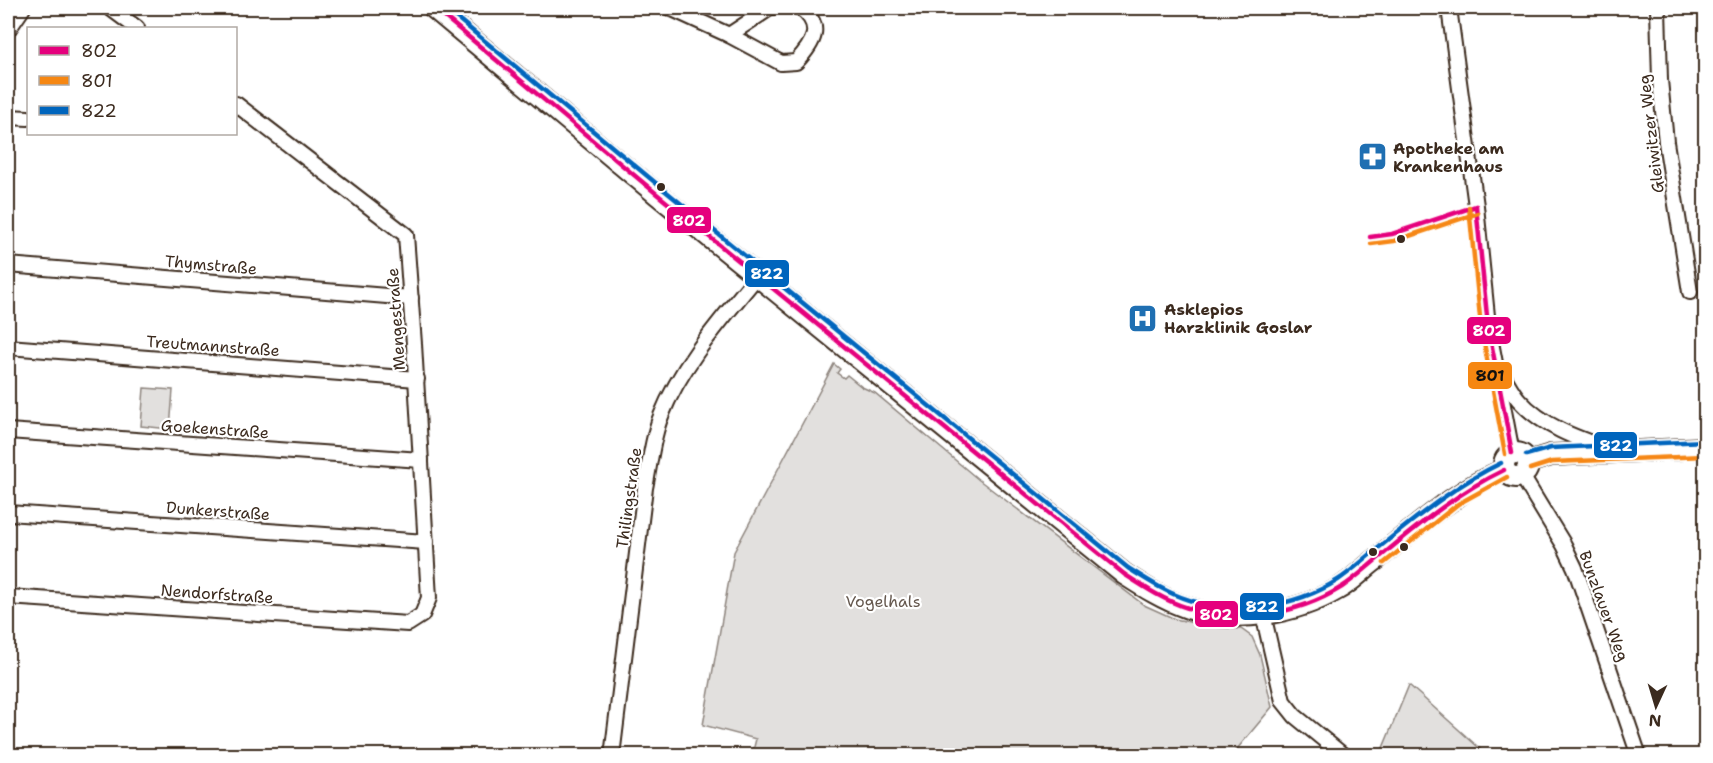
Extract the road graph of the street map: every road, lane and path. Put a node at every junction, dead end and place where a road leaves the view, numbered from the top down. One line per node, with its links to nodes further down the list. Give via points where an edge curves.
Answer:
1 (23, 8): 10 (street)
2 (110, 8): 9 (street)
3 (435, 8): 16 (street)
4 (670, 8): 11 (street)
5 (770, 8): 11 (street)
6 (800, 8): 11 (street, via 810,15 815,31 810,47 796,62 781,63)
7 (1449, 8): 20 (street)
8 (1658, 8): 17 (street, Gleiwitzer Weg, via 1666,142)
9 (136, 27)
10 (8, 30)
11 (729, 35)
12 (237, 105): 18 (street, Mengestraße, via 406,235)
13 (8, 117): 14 (street)
14 (27, 118)
15 (8, 265): 18 (street, Thymstraße)
16 (758, 275): 30 (street, via 1124,574 1153,593 1191,609 1218,614); 32 (street, Thilingstraße, via 692,360 660,417 645,488)
17 (1690, 292)
18 (411, 298): 21 (street, Mengestraße)
19 (8, 347): 21 (street, Treutmannstraße)
20 (1495, 363): 24 (street, via 1518,399 1534,414 1578,439); 26 (street)
21 (417, 379): 25 (street, Mengestraße)
22 (8, 431): 25 (street, Goekenstraße)
23 (1706, 448): 24 (street)
24 (1618, 452): 26 (street, via 1551,455)
25 (421, 460): 28 (street, Mengestraße)
26 (1516, 465): 30 (street, via 1483,479 1456,497 1339,589 1300,605); 34 (street, Bunzlauer Weg, via 1575,568)
27 (8, 513): 28 (street, Dunkerstraße)
28 (426, 542): 31 (street, Mengestraße, via 429,598)
29 (8, 597): 31 (street, Nendorfstraße, via 408,624)
30 (1263, 614): 33 (street, via 1283,700 1295,716)
31 (422, 615)
32 (612, 756)
33 (1344, 756)
34 (1639, 756)

